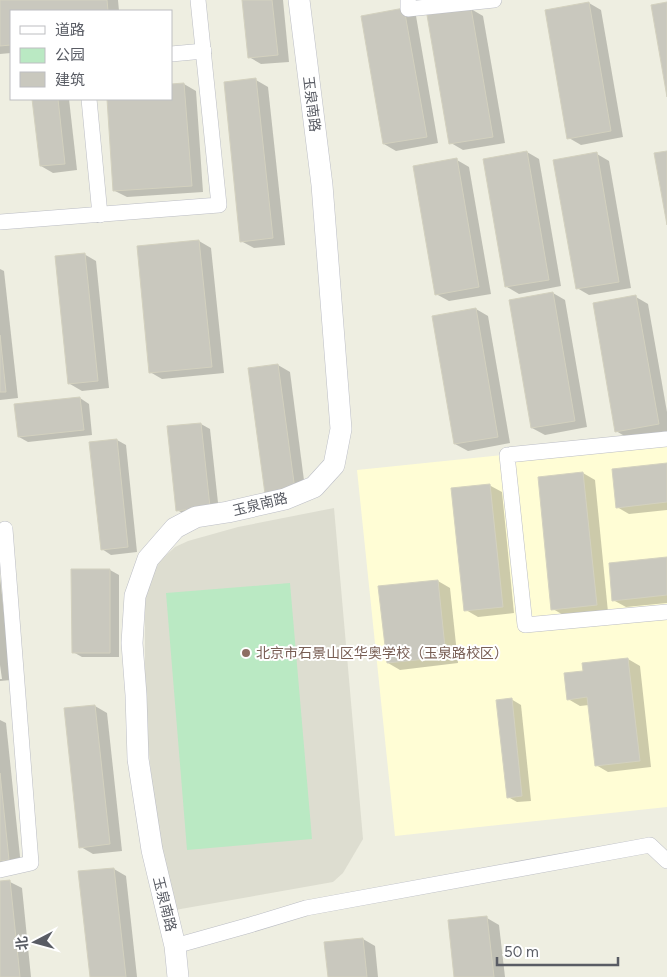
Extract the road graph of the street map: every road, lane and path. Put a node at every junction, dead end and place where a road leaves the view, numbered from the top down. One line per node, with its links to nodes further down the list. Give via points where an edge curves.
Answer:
1 (198, 0): 5 (street)
2 (299, 0): 15 (street, 玉泉南路, via 322,184 340,429 334,465 314,487 285,499 196,517 175,528 148,559 135,596 132,644 138,759 152,850)
3 (408, 0): 4 (street, via 408,8)
4 (494, 0)
5 (204, 51): 6 (street); 8 (street, via 220,206)
6 (172, 54)
7 (89, 100): 8 (street)
8 (100, 215): 9 (street)
9 (0, 222)
10 (667, 439): 12 (street, via 507,454 525,624)
11 (5, 529): 14 (street, via 31,864)
12 (667, 612)
13 (667, 861): 15 (street, via 650,845 306,908)
14 (0, 870)
15 (175, 946): 16 (street, 玉泉南路)
16 (178, 977)

